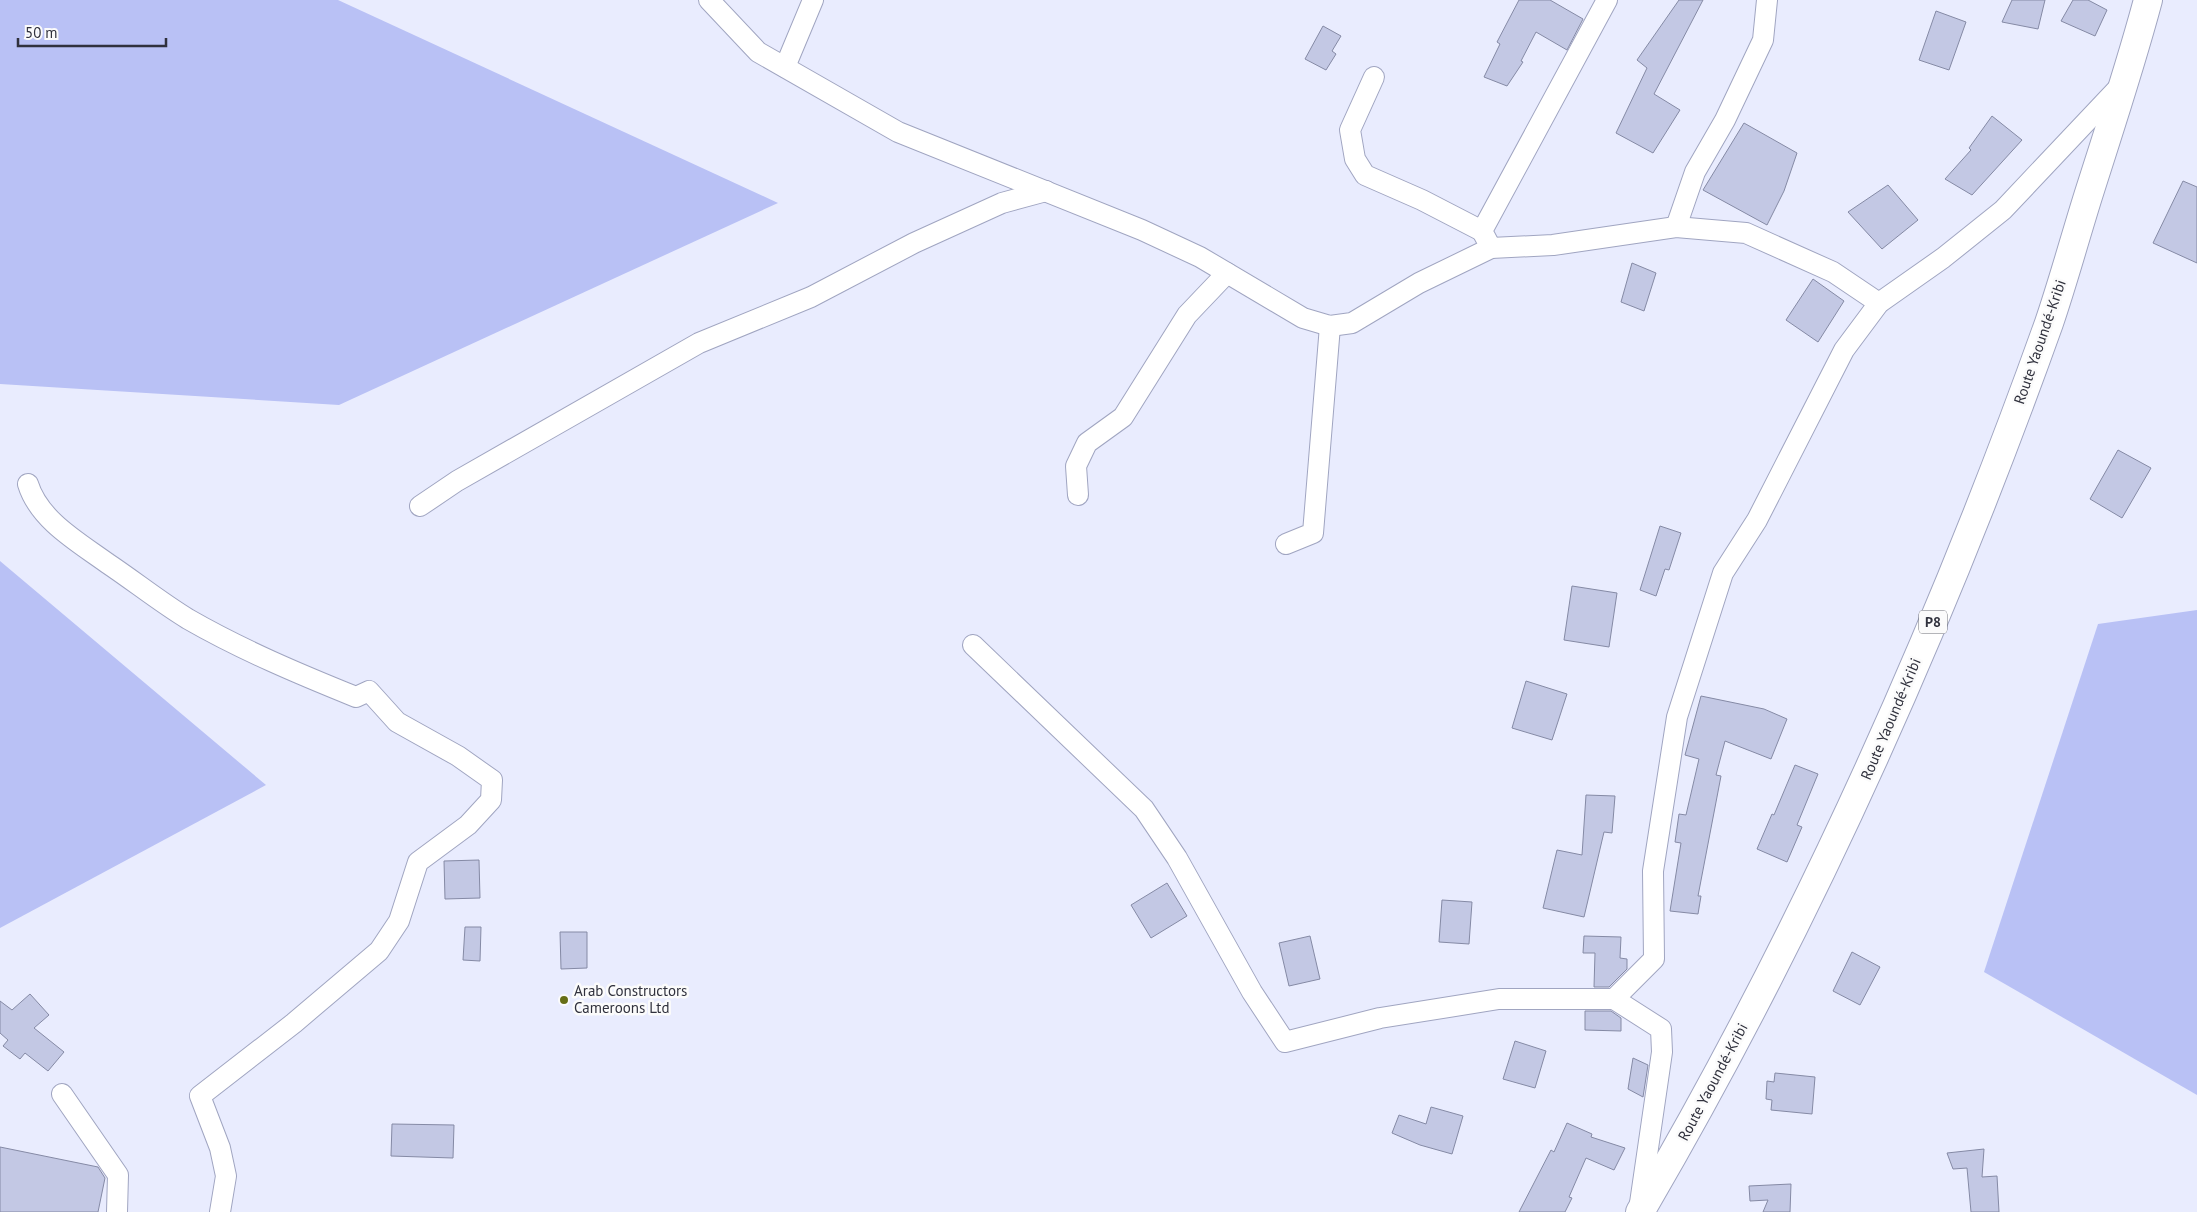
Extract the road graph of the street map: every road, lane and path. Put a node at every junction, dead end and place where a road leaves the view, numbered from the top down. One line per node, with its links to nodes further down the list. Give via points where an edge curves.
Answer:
1 (709, 0): 6 (street, via 758,52)
2 (813, 0): 6 (street)
3 (1607, 0): 11 (street)
4 (1767, 0): 10 (street, via 1763,40 1725,120 1695,172)
5 (2148, 0): 8 (main road, Route Yaoundé-Kribi / P8)
6 (785, 67): 9 (street, via 898,132)
7 (1374, 76): 11 (street, via 1350,130 1355,159 1365,175 1422,200)
8 (2127, 78): 13 (street, via 2002,210 1944,258); 24 (main road, Route Yaoundé-Kribi / P8, via 2050,320 2012,423 1961,555 1880,746 1801,914 1700,1107)
9 (1046, 190): 12 (street, via 1200,256); 17 (street, via 1002,203 914,243 811,297 699,343 457,481)
10 (1676, 227): 11 (street, via 1552,245); 13 (street, via 1746,233 1833,272)
11 (1487, 239): 14 (street, via 1352,323)
12 (1227, 273): 14 (street, via 1303,318); 16 (street, via 1187,315 1123,416 1087,443 1076,466)
13 (1879, 302): 20 (street, via 1844,350 1757,520 1723,573 1677,717 1653,871 1654,959)
14 (1330, 326): 18 (street, via 1313,532)
15 (28, 484): 23 (street, via 50,520 187,618 243,648 356,697 368,691 397,722 458,756 492,780 491,800 468,826 418,862 400,921 379,951 200,1096 220,1148 226,1176)
16 (1078, 495)
17 (420, 506)
18 (1286, 544)
19 (973, 645): 20 (street, via 1144,809 1177,858 1264,1012 1285,1042 1380,1018 1445,1006 1499,999)
20 (1614, 999): 24 (street, via 1661,1028 1662,1052)
21 (62, 1094): 22 (street, via 118,1175)
22 (117, 1212)
23 (220, 1212)
24 (1639, 1212)

